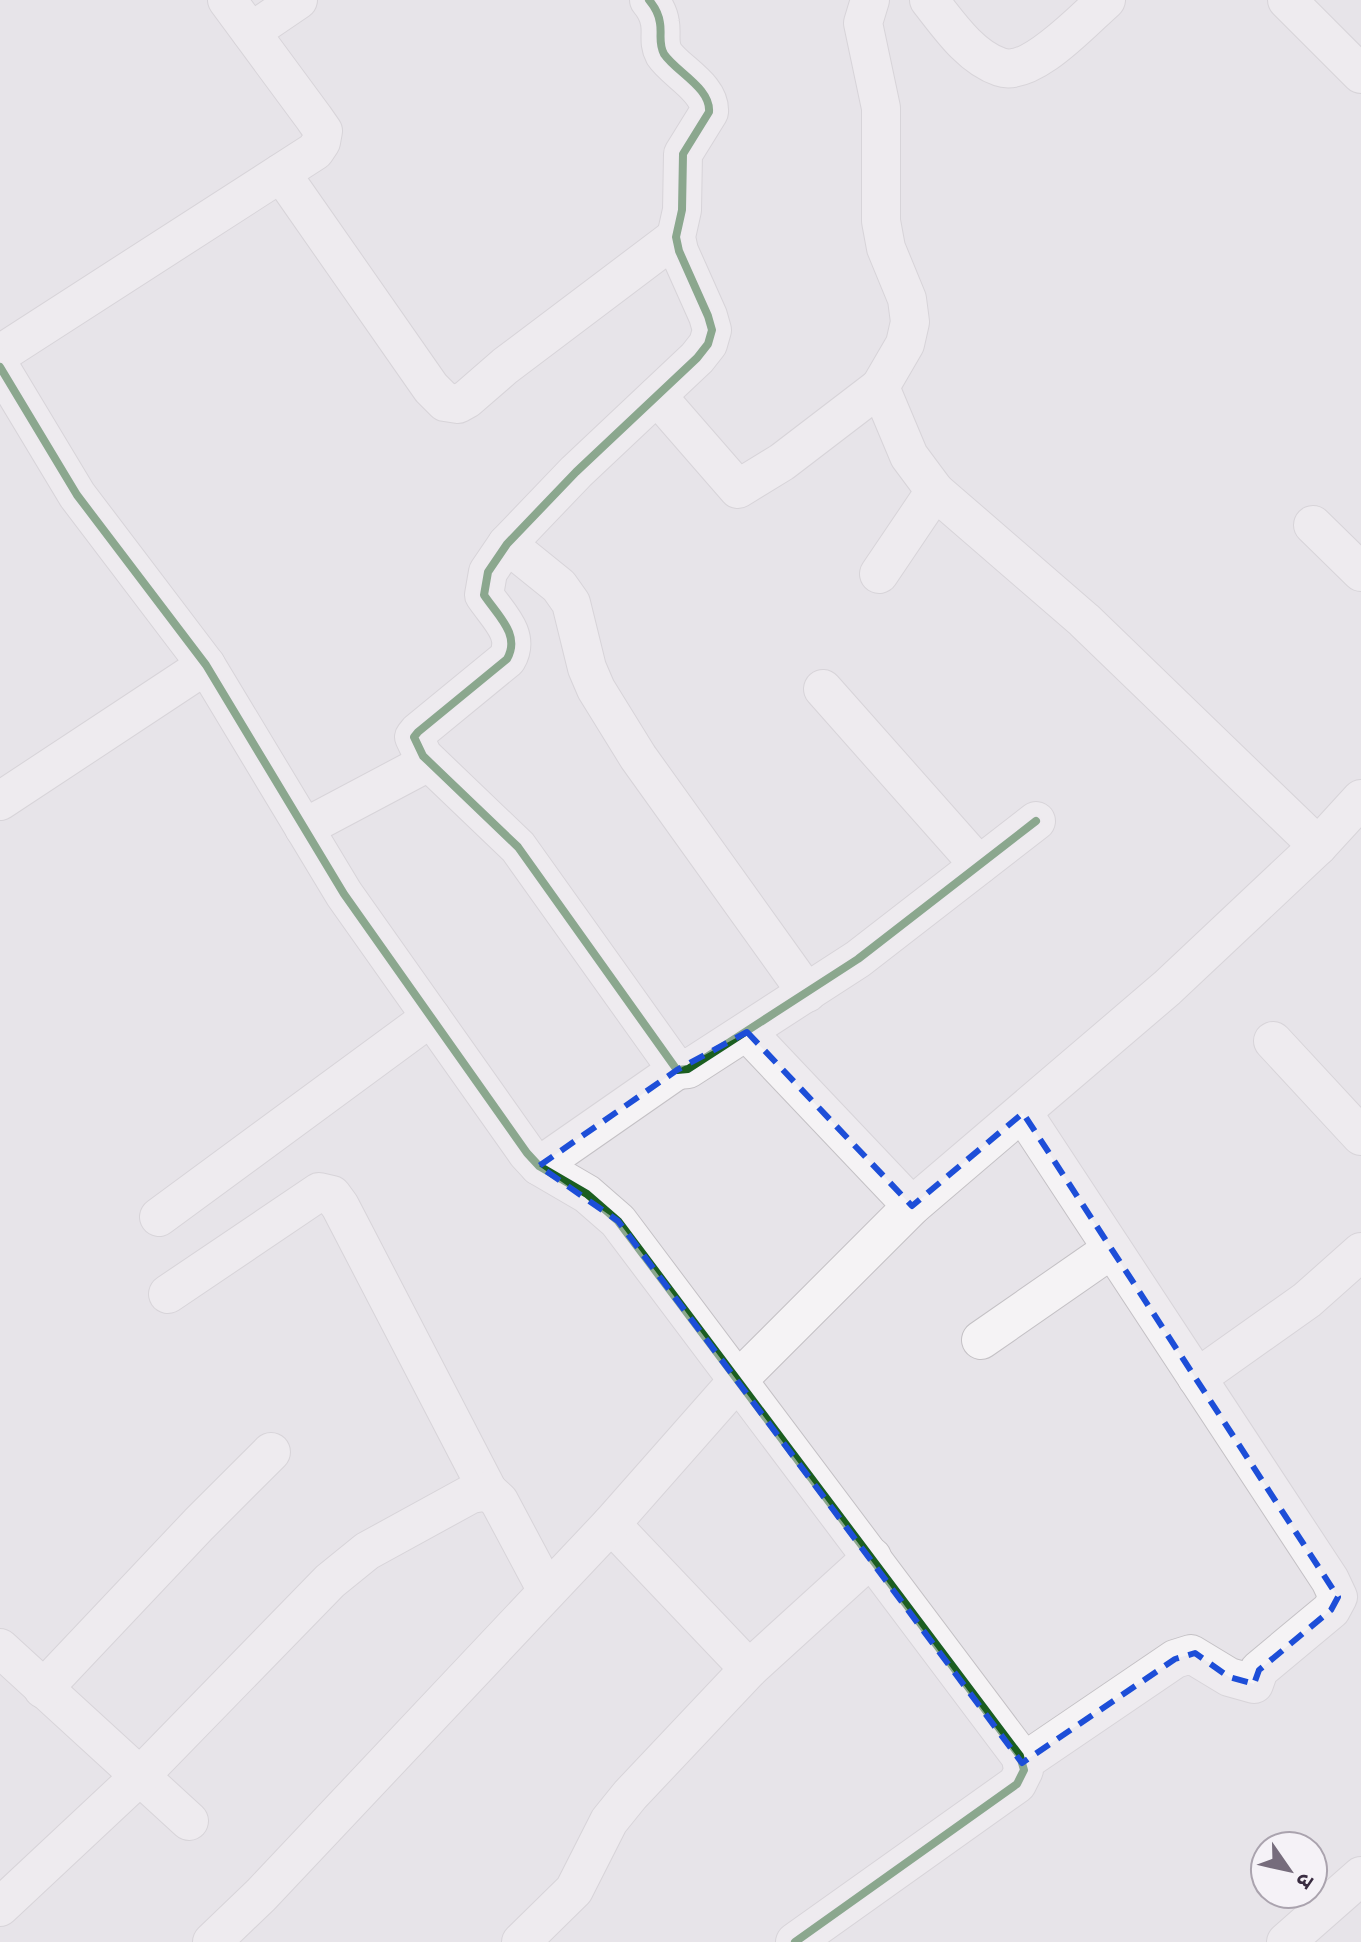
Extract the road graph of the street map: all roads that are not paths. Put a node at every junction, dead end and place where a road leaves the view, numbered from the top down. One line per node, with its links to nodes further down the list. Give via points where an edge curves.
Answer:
1 (227, 0): 8 (street)
2 (298, 0): 8 (street)
3 (649, 0): 11 (street, via 660,22 664,53 710,104 683,154)
4 (870, 0): 14 (street, via 863,23 881,108 881,221 910,322 905,344)
5 (929, 0): 6 (street, via 983,58 1003,69 1039,58)
6 (1106, 0)
7 (1287, 0): 9 (street)
8 (251, 32): 10 (street, via 323,131 315,151)
9 (1361, 74)
10 (281, 173): 11 (street, via 445,402 467,399); 12 (street)
11 (676, 237): 15 (street, via 712,330 697,358)
12 (0, 354)
13 (0, 367): 21 (street, via 77,495)
14 (880, 387): 15 (street, via 738,489); 16 (street, via 909,456)
15 (657, 396): 18 (street)
16 (935, 491): 20 (street); 28 (street, via 1084,620)
17 (1313, 525): 19 (street)
18 (507, 544): 23 (street, via 488,572 484,595 513,638 514,648 418,732 414,737); 30 (street, via 559,586 571,603 596,689 638,757)
19 (1361, 572)
20 (879, 574)
21 (206, 665): 25 (street); 27 (street)
22 (823, 689): 29 (street)
23 (423, 756): 27 (street, via 419,767); 34 (street, via 518,847)
24 (1361, 799): 28 (street)
25 (0, 801)
26 (1036, 821): 29 (street)
27 (304, 828): 31 (street)
28 (1318, 846): 35 (street)
29 (979, 865): 30 (street)
30 (807, 993): 32 (street)
31 (431, 1017): 37 (street); 39 (street)
32 (747, 1032): 34 (street, via 688,1069); 38 (street)
33 (1273, 1041): 36 (street)
34 (677, 1070): 37 (street)
35 (1023, 1113): 38 (street); 40 (street)
36 (1361, 1136)
37 (539, 1166): 45 (street, via 587,1194 618,1221)
38 (912, 1206): 45 (street)
39 (159, 1217)
40 (1112, 1249): 43 (street); 44 (street)
41 (1361, 1252): 44 (street, via 1307,1300)
42 (168, 1294): 47 (street, via 319,1192 332,1195)
43 (981, 1340)
44 (1197, 1378): 50 (street, via 1330,1580)
45 (739, 1379): 48 (street); 49 (street)
46 (271, 1452): 54 (street)
47 (488, 1491): 51 (street, via 499,1501); 56 (street, via 471,1494 367,1551 339,1573)
48 (611, 1524): 51 (street); 53 (street)
49 (872, 1557): 53 (street); 55 (street)
50 (1349, 1588): 55 (street, via 1331,1610 1259,1670 1254,1684 1229,1677 1191,1654 1175,1659)
51 (547, 1591): 60 (street)
52 (0, 1648): 54 (street)
53 (749, 1669): 61 (street, via 630,1795 609,1821 574,1890)
54 (43, 1689): 56 (street)
55 (1022, 1763): 62 (street, via 1017,1784)
56 (140, 1776): 57 (street); 59 (street)
57 (189, 1821)
58 (1361, 1876): 63 (street)
59 (0, 1907)
60 (212, 1942)
61 (521, 1942)
62 (795, 1942)
63 (1286, 1942)

